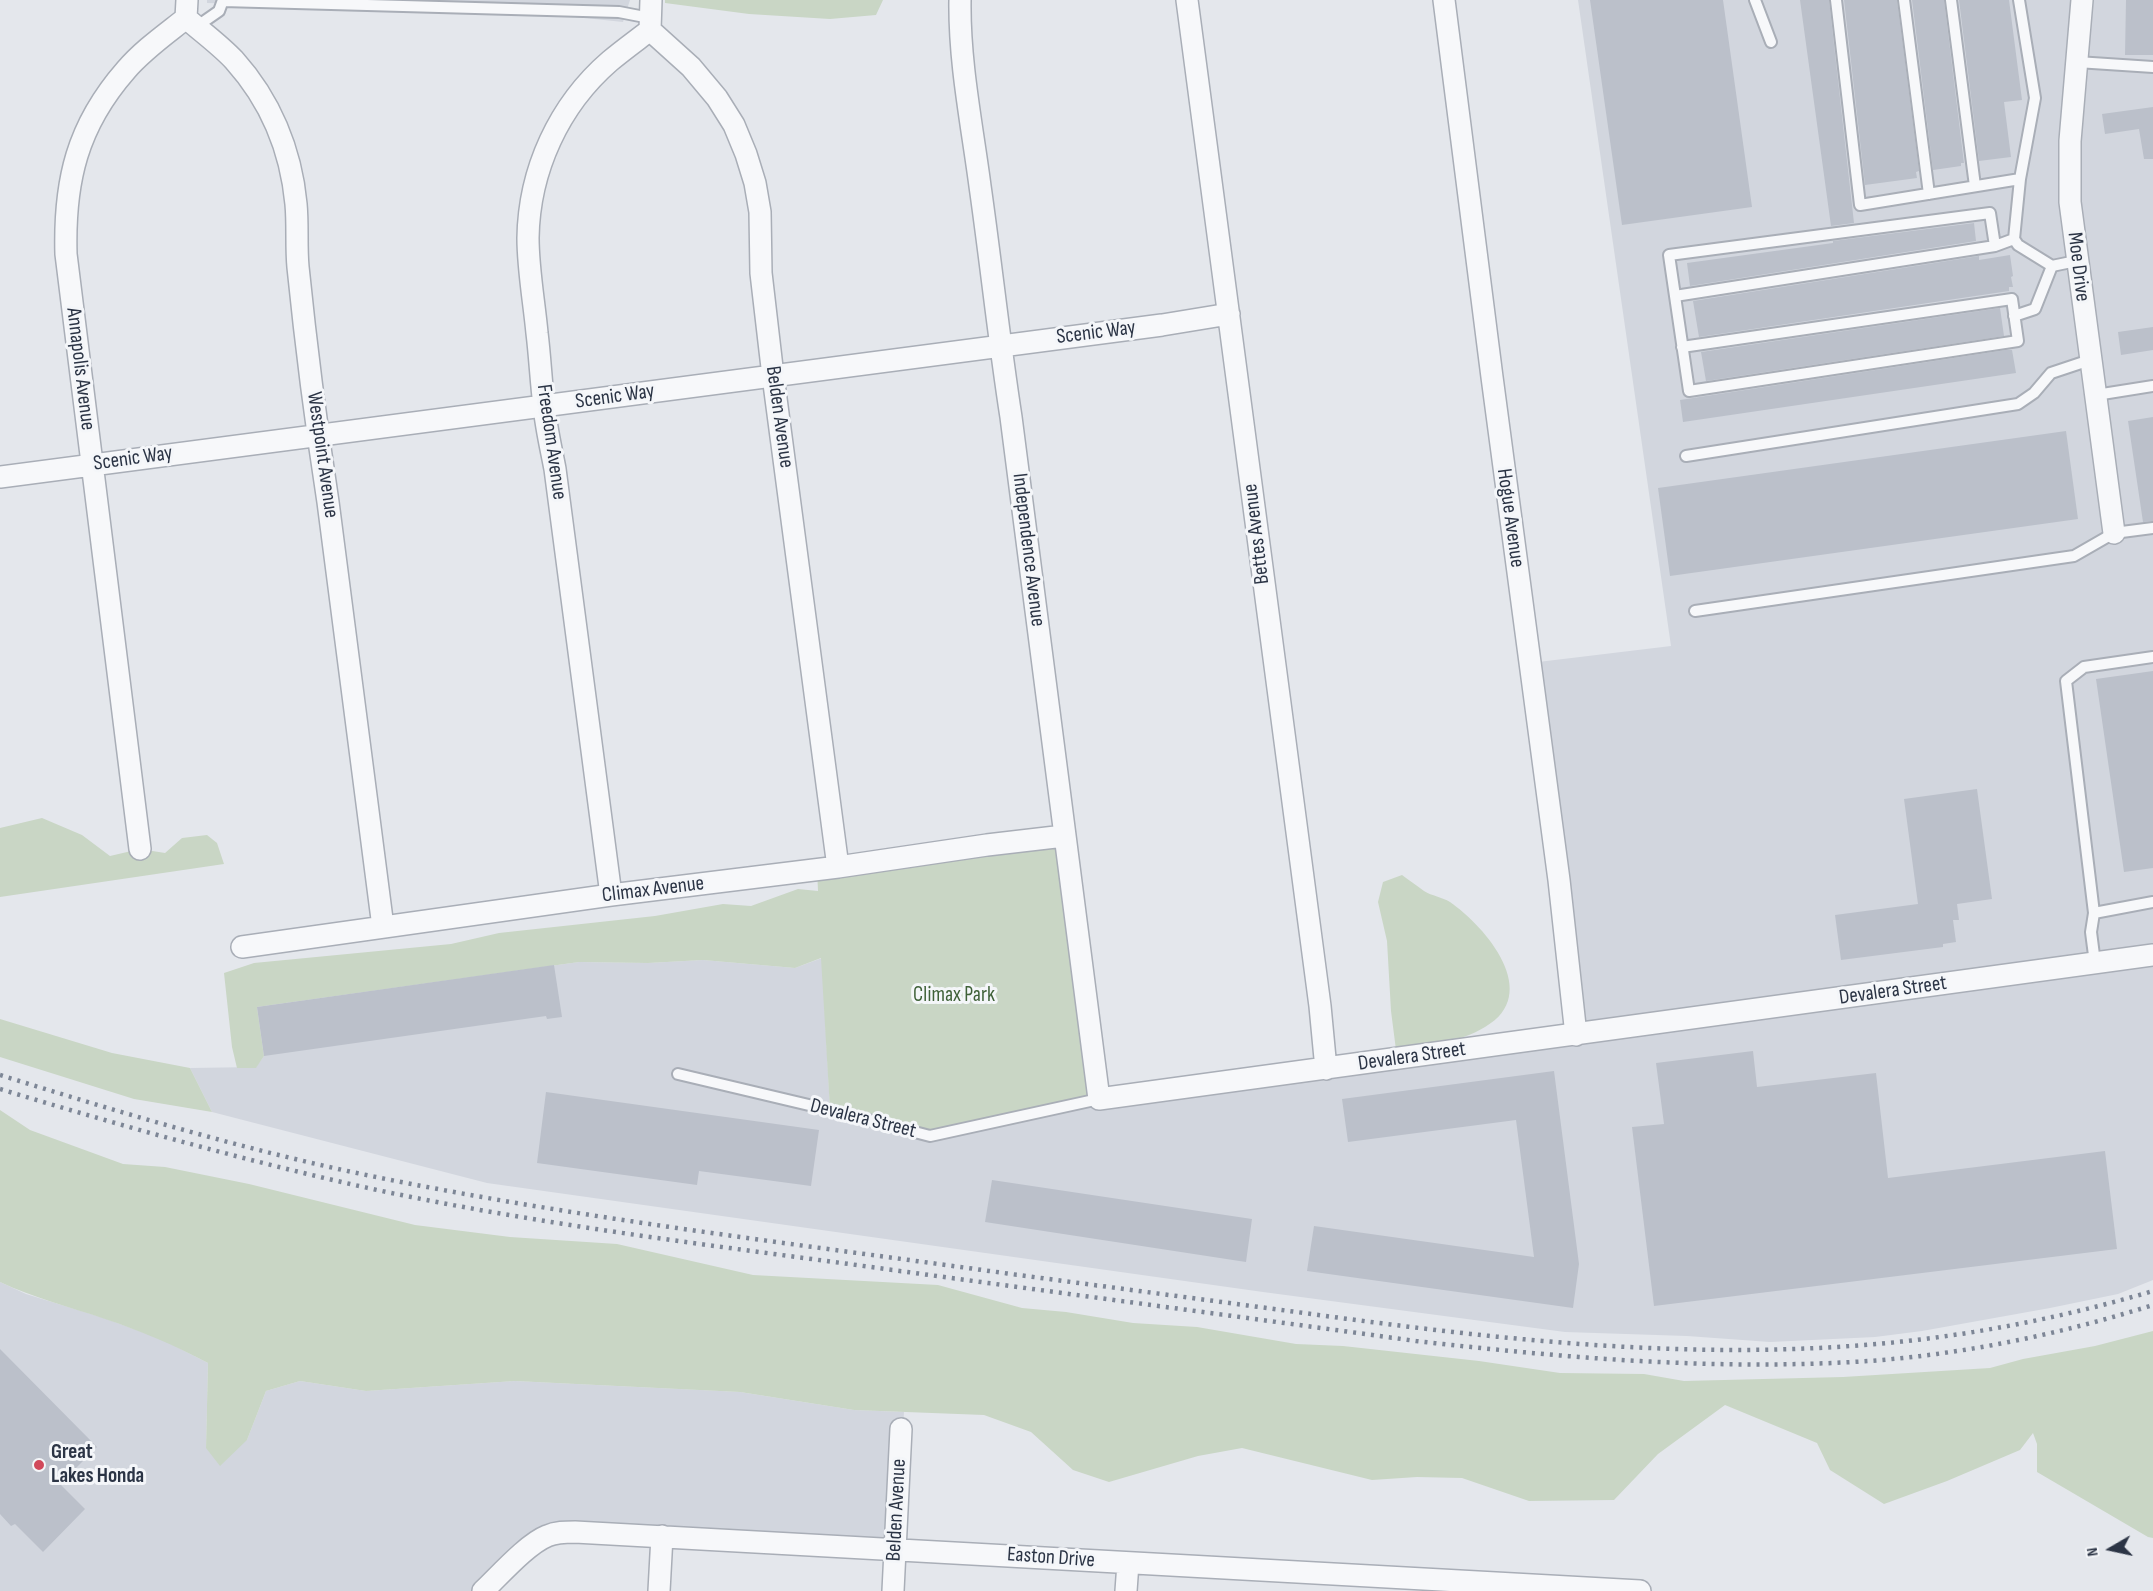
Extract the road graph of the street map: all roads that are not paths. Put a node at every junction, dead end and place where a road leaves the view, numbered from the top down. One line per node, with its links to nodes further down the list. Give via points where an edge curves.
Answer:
1 (960, 0): 26 (street, Independence Avenue)
2 (1187, 0): 24 (street, Bettes Avenue)
3 (1444, 0): 51 (street, Hogue Avenue)
4 (1755, 0): 13 (lane)
5 (1836, 0): 18 (lane, via 1860,205)
6 (1904, 0): 18 (lane)
7 (1952, 0): 17 (lane)
8 (2019, 0): 16 (lane, via 2035,98)
9 (2082, 0): 14 (street, Moe Drive)
10 (223, 1): 11 (lane, via 219,11); 12 (lane)
11 (190, 15): 33 (street, Westpoint Avenue, via 246,74 278,127 285,147 296,205 298,265); 35 (street, Annapolis Avenue, via 127,68 104,98 85,130 71,171 66,254)
12 (650, 16): 29 (street, Belden Avenue, via 717,98 746,154 760,212 761,273); 32 (street, Freedom Avenue, via 581,91 549,141 536,178 528,238)
13 (1772, 42)
14 (2077, 62): 15 (lane); 21 (street, Moe Drive, via 2070,141 2070,202)
15 (2153, 67)
16 (2020, 179): 17 (lane); 19 (lane)
17 (1975, 186): 18 (lane)
18 (1929, 194)
19 (2014, 239): 20 (lane); 22 (lane)
20 (1995, 246): 23 (lane); 23 (lane, via 1990,213 1669,255)
21 (2076, 261): 22 (lane); 28 (street, Moe Drive)
22 (2052, 266): 25 (lane, via 2035,309)
23 (1675, 296): 27 (lane)
24 (1229, 314): 26 (street, Scenic Way); 52 (street, Bettes Avenue)
25 (2014, 316): 27 (lane, via 2012,299); 27 (lane, via 2018,341 1689,391)
26 (999, 346): 29 (street, Scenic Way); 41 (street, Independence Avenue)
27 (1682, 347)
28 (2090, 360): 31 (street, Moe Drive); 34 (lane, via 2051,373 2018,404)
29 (773, 376): 32 (street, Scenic Way); 43 (street, Belden Avenue)
30 (2153, 386): 31 (lane)
31 (2096, 395): 38 (street, Moe Drive)
32 (544, 406): 33 (street, Scenic Way); 44 (street, Freedom Avenue)
33 (317, 435): 35 (street, Scenic Way); 47 (street, Westpoint Avenue)
34 (1686, 456)
35 (92, 465): 36 (street, Scenic Way); 42 (street, Annapolis Avenue)
36 (0, 477)
37 (2153, 528): 38 (lane)
38 (2114, 533): 39 (lane, via 2074,556)
39 (1695, 611)
40 (2153, 657): 46 (lane, via 2084,667 2066,681)
41 (1064, 836): 43 (street, Climax Avenue); 54 (street, Independence Avenue)
42 (140, 849)
43 (838, 867): 44 (street, Climax Avenue)
44 (611, 895): 47 (street, Climax Avenue)
45 (2153, 902): 46 (lane)
46 (2094, 913): 50 (lane, via 2091,932)
47 (383, 927): 48 (street, Climax Avenue)
48 (242, 947)
49 (2153, 955): 50 (street, Devalera Street)
50 (2095, 963): 51 (street, Devalera Street)
51 (1576, 1035): 52 (street, Devalera Street)
52 (1326, 1069): 54 (street, Devalera Street)
53 (678, 1074): 54 (lane, Devalera Street, via 930,1136)
54 (1099, 1099)
55 (902, 1429): 57 (street, Belden Avenue)
56 (662, 1536): 57 (street, Easton Drive); 59 (street, Easton Drive, via 575,1532 545,1536); 60 (street)
57 (895, 1548): 58 (street, Easton Drive); 61 (street, Belden Avenue)
58 (1128, 1563): 62 (street); 63 (street, Easton Drive)
59 (483, 1591)
60 (659, 1591)
61 (893, 1591)
62 (1126, 1591)
63 (1628, 1591)

